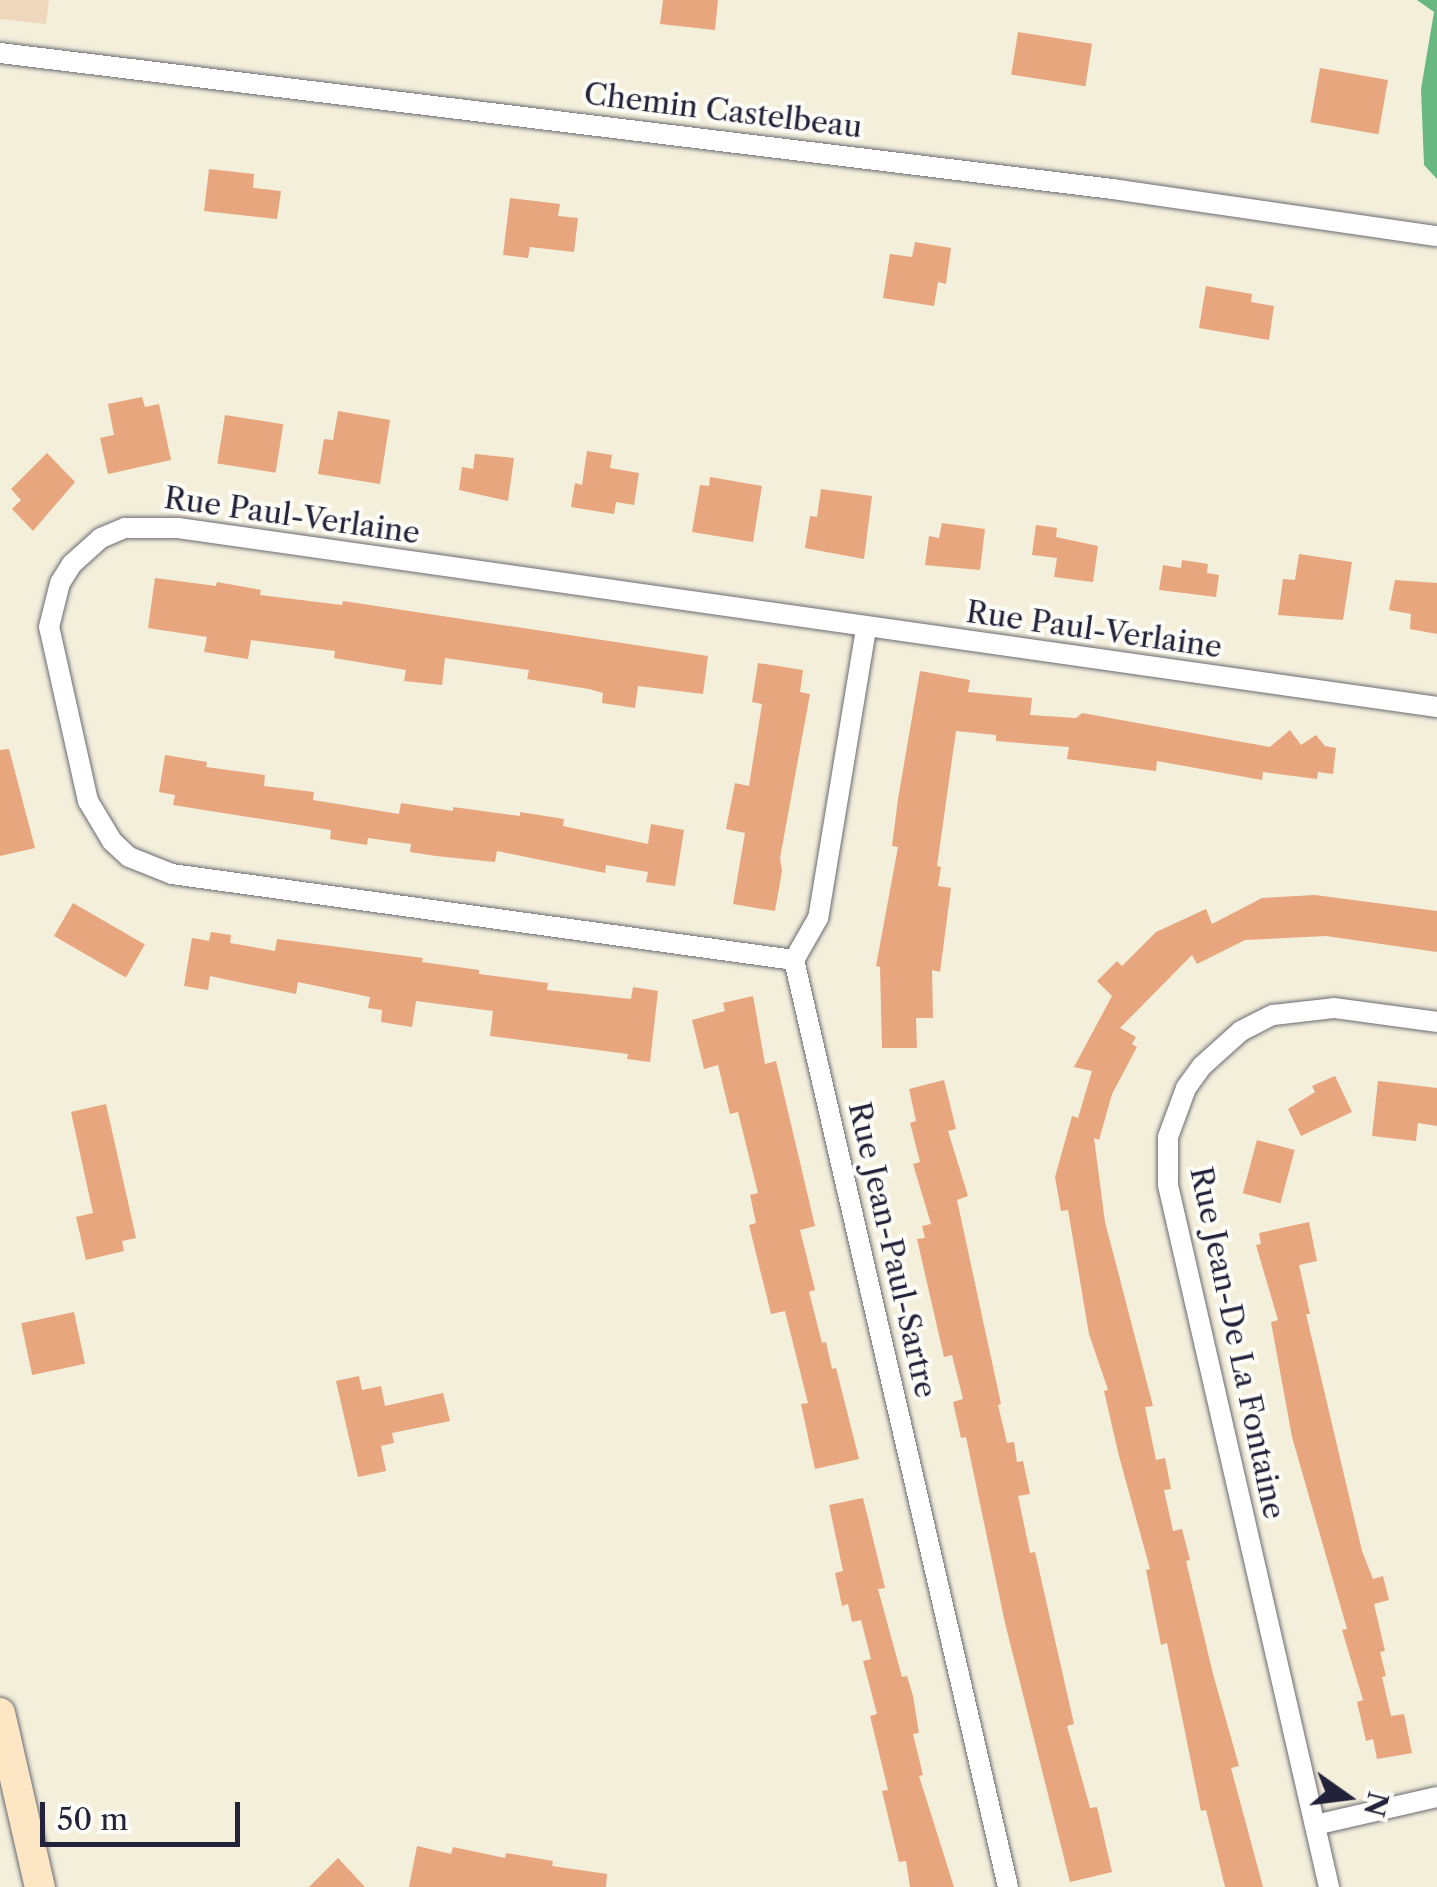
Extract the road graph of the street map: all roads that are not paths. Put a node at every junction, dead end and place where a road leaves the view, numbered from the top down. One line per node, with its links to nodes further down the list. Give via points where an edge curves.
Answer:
1 (0, 53): 2 (street, Chemin Castelbeau, via 1113,189)
2 (1437, 236)
3 (866, 629): 4 (street, Rue Paul-Verlaine); 5 (street, via 818,918); 5 (street, Rue Paul-Verlaine, via 147,526 124,528 86,550 51,605 49,627 88,801 112,842 150,868)
4 (1437, 707)
5 (794, 960): 11 (street, Rue Jean-Paul-Sartre)
6 (1437, 1022): 9 (street, Rue Jean-De La Fontaine, via 1334,1008 1273,1015 1242,1030 1202,1066 1168,1137 1168,1184)
7 (0, 1713): 10 (main road)
8 (1437, 1797): 9 (street)
9 (1315, 1826): 12 (street, Rue Jean-De La Fontaine)
10 (40, 1887)
11 (1008, 1887)
12 (1329, 1887)

